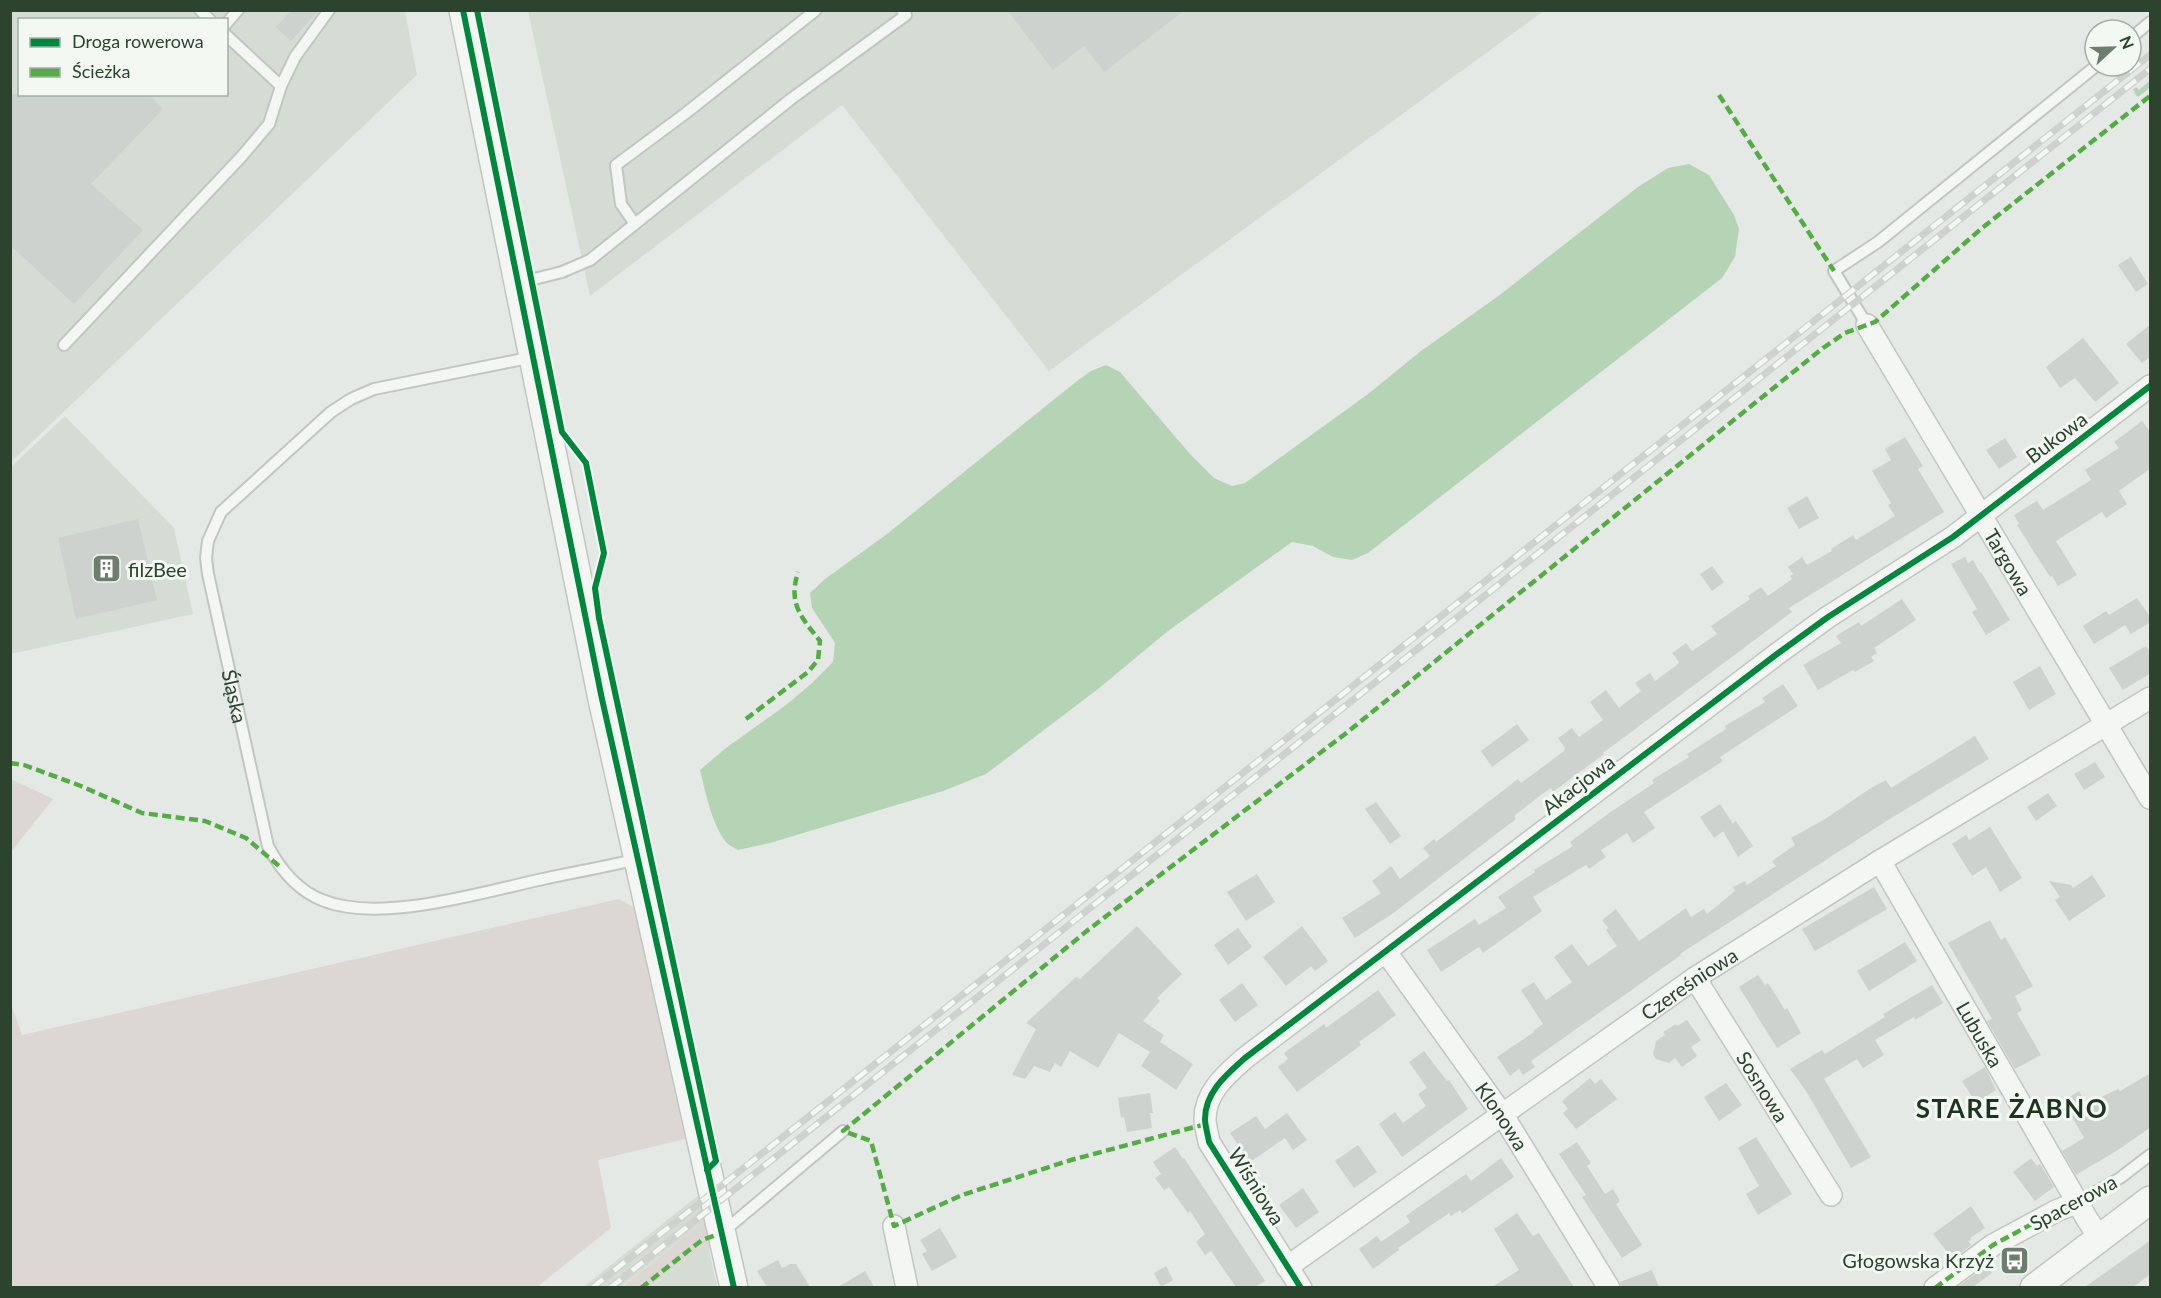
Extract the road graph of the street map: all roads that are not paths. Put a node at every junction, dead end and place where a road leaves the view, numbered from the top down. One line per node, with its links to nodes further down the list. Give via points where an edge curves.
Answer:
1 (238, 10): 6 (lane)
2 (329, 10): 9 (lane, via 295,57)
3 (463, 10): 11 (street)
4 (816, 10): 10 (lane, via 616,165 621,204)
5 (902, 10): 10 (lane, via 906,15 791,99)
6 (228, 22)
7 (228, 37): 9 (lane)
8 (2083, 76): 12 (lane, via 1878,242 1834,271)
9 (281, 86): 13 (lane, via 268,124 242,156)
10 (635, 225): 11 (lane, via 590,260)
11 (518, 283): 14 (street)
12 (1867, 325): 16 (street, Targowa)
13 (64, 345)
14 (533, 357): 20 (street); 20 (lane, Śląska, via 374,389 351,399 221,512 208,541 208,574 268,846 279,866 296,884 321,900 380,909 473,895)
15 (2151, 386): 16 (street, Bukowa)
16 (1981, 515): 18 (street, Targowa); 22 (street, Akacjowa, via 1777,654)
17 (2151, 698): 18 (street, Czereśniowa)
18 (2106, 726): 19 (street, Targowa); 21 (street, Czereśniowa)
19 (2151, 798)
20 (637, 859): 32 (street)
21 (1880, 861): 23 (street, Czereśniowa); 30 (street, Lubuska)
22 (1386, 952): 24 (street, Akacjowa, via 1245,1058); 25 (street, Klonowa)
23 (1695, 978): 25 (street, Czereśniowa); 28 (street, Sosnowa)
24 (1210, 1096): 34 (street, Wiśniowa, via 1205,1119 1209,1142)
25 (1503, 1114): 34 (street, Czereśniowa); 38 (street, Klonowa)
26 (843, 1131): 32 (lane)
27 (2151, 1155): 30 (lane, Spacerowa)
28 (1831, 1195)
29 (2151, 1200): 33 (street)
30 (2078, 1202): 33 (street, Lubuska); 39 (street, Spacerowa, via 1993,1245)
31 (894, 1226): 36 (street)
32 (722, 1233): 35 (street)
33 (2100, 1238): 40 (street)
34 (1287, 1267): 37 (street, Wiśniowa)
35 (734, 1287)
36 (907, 1287)
37 (1301, 1287)
38 (1608, 1287)
39 (1935, 1287)
40 (2034, 1287)

